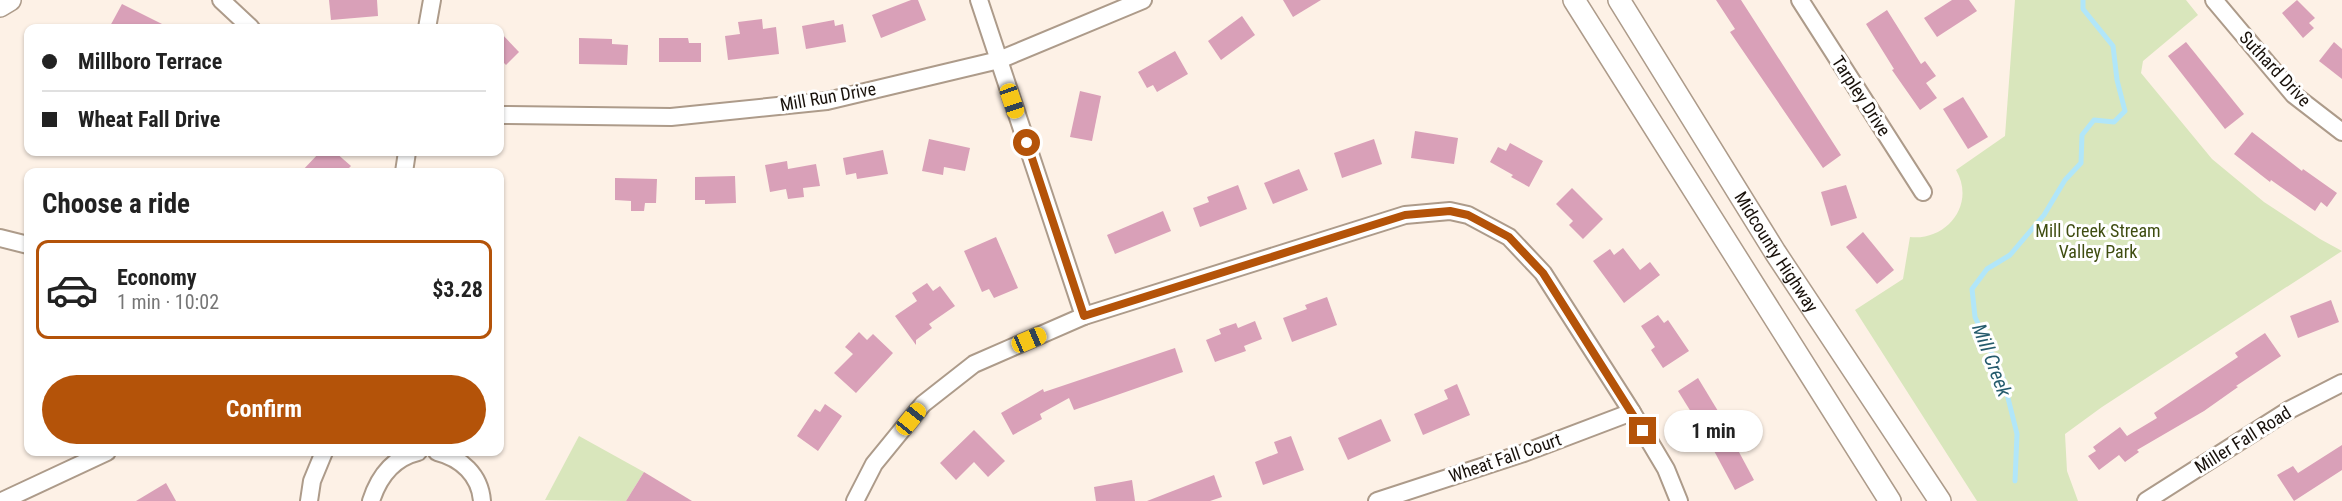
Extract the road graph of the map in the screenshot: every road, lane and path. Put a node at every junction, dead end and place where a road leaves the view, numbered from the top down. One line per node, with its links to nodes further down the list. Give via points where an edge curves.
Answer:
1 (10, 0): 10 (main road)
2 (221, 0): 11 (street)
3 (432, 0): 12 (street)
4 (979, 0): 13 (street)
5 (1143, 0): 13 (street, Mill Run Drive)
6 (1574, 0): 34 (main road, Midcounty Highway)
7 (1619, 0): 35 (main road, Midcounty Highway, via 1775,252)
8 (2214, 0): 15 (street, Suthard Drive, via 2294,95)
9 (1802, 1): 16 (street, Tarpley Drive)
10 (0, 6)
11 (246, 24)
12 (428, 24)
13 (999, 60): 14 (street, Mill Run Drive, via 827,101 671,117); 19 (street)
14 (504, 115)
15 (2342, 132)
16 (1923, 192)
17 (0, 238): 18 (street)
18 (24, 244)
19 (1084, 316): 21 (street, via 1405,215 1450,211 1468,215 1509,237 1543,273); 31 (street, via 974,364 923,404 874,464)
20 (2342, 383): 26 (street, Miller Fall Road, via 2289,410)
21 (1632, 412): 32 (street, Wheat Fall Court, via 1524,453); 33 (street, via 1666,469)
22 (98, 456): 27 (street)
23 (322, 456): 28 (street)
24 (402, 456): 29 (street, via 388,470)
25 (452, 456): 30 (street, via 474,477)
26 (2152, 499)
27 (2, 501)
28 (309, 501)
29 (371, 501)
30 (482, 501)
31 (855, 501)
32 (1377, 501)
33 (1679, 501)
34 (1890, 501)
35 (1940, 501)

